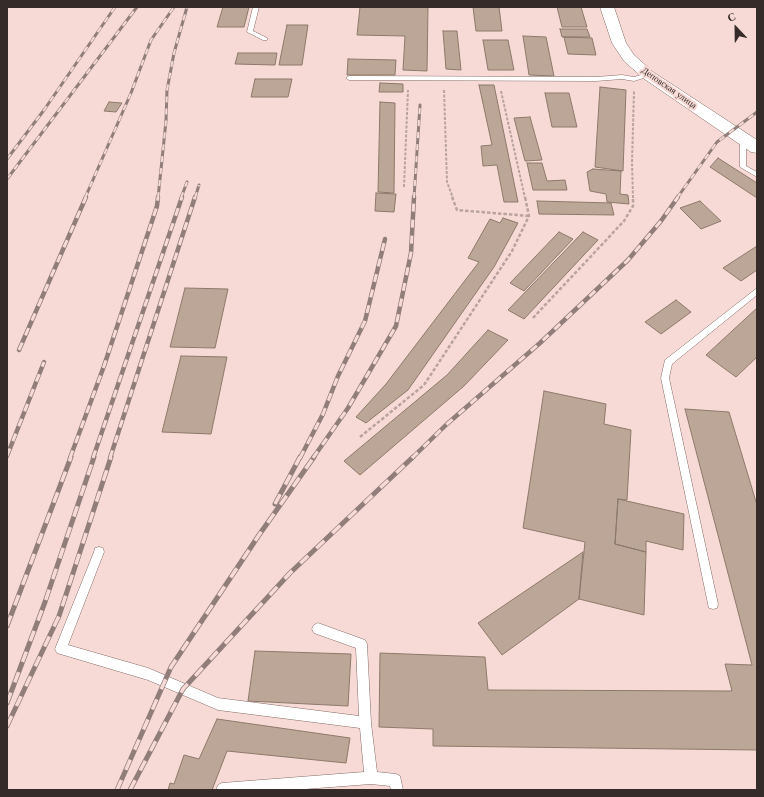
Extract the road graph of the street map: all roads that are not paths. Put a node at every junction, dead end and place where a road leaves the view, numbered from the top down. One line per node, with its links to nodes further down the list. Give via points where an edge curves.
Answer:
1 (256, 7): 3 (lane, via 250,32)
2 (607, 7): 4 (street, Деповская улица, via 619,43)
3 (265, 39)
4 (641, 77): 5 (lane); 6 (street, Деповская улица)
5 (349, 78)
6 (743, 139): 7 (street, Деповская улица); 8 (lane, via 743,167)
7 (757, 148)
8 (757, 175)
9 (757, 291): 11 (lane, via 668,362 665,378)
10 (99, 552): 13 (lane, via 61,649 148,674 218,704)
11 (713, 604)
12 (318, 629): 13 (lane, via 361,644)
13 (365, 723): 14 (lane)
14 (371, 778): 15 (lane); 16 (lane, via 396,780)
15 (222, 790)
16 (397, 790)

